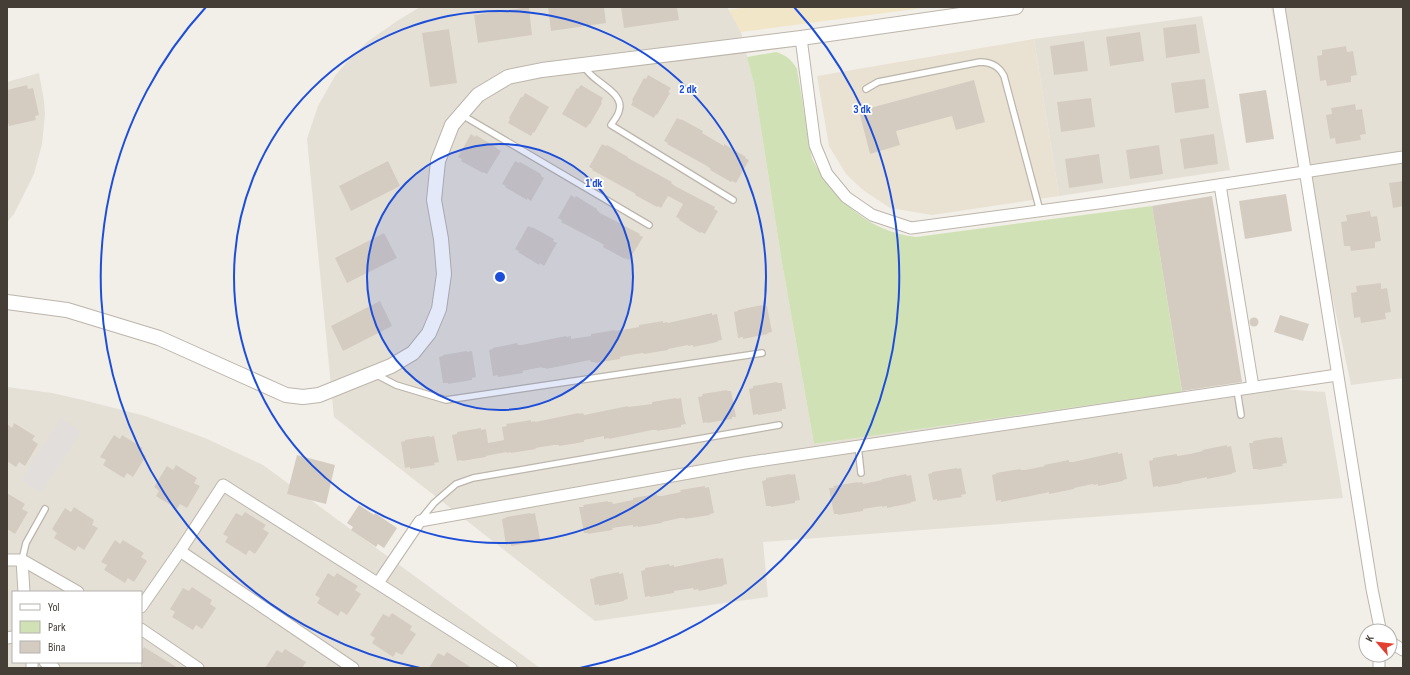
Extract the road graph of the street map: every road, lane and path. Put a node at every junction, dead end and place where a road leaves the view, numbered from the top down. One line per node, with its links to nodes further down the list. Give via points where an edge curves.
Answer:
1 (1016, 7): 3 (street)
2 (1279, 7): 8 (street)
3 (801, 38): 4 (street); 11 (street, via 815,145 827,174 846,197 872,215 912,228)
4 (584, 65): 6 (street, via 508,77 478,95); 10 (lane, via 591,76 618,99 619,111 611,125)
5 (866, 88): 11 (lane, via 878,82 980,62 994,64 1004,76)
6 (461, 114): 12 (lane); 15 (street, via 452,125 438,162 434,200 444,274 439,309 430,333 413,353)
7 (1403, 157): 8 (street)
8 (1305, 172): 9 (street); 16 (street)
9 (1220, 185): 11 (street); 17 (street)
10 (733, 200)
11 (1040, 211)
12 (649, 225)
13 (7, 302): 15 (street, via 67,310 159,338 286,395 319,395)
14 (762, 353): 15 (lane, via 446,400 396,385)
15 (373, 373)
16 (1337, 375): 17 (street); 32 (street)
17 (1253, 387): 18 (street)
18 (1237, 390): 19 (lane); 21 (street)
19 (1241, 415)
20 (779, 425): 24 (lane, via 473,478 456,484 434,503)
21 (858, 446): 22 (lane); 24 (street, via 738,464)
22 (861, 473)
23 (45, 509): 27 (lane, via 26,543)
24 (420, 521): 28 (street)
25 (180, 551): 28 (street, via 224,485); 31 (street); 35 (street)
26 (7, 560): 27 (street)
27 (22, 560): 29 (street); 30 (street)
28 (378, 583): 36 (street)
29 (24, 591)
30 (76, 591)
31 (142, 606)
32 (1380, 623)
33 (142, 630): 34 (street)
34 (198, 668)
35 (353, 668)
36 (511, 668)

